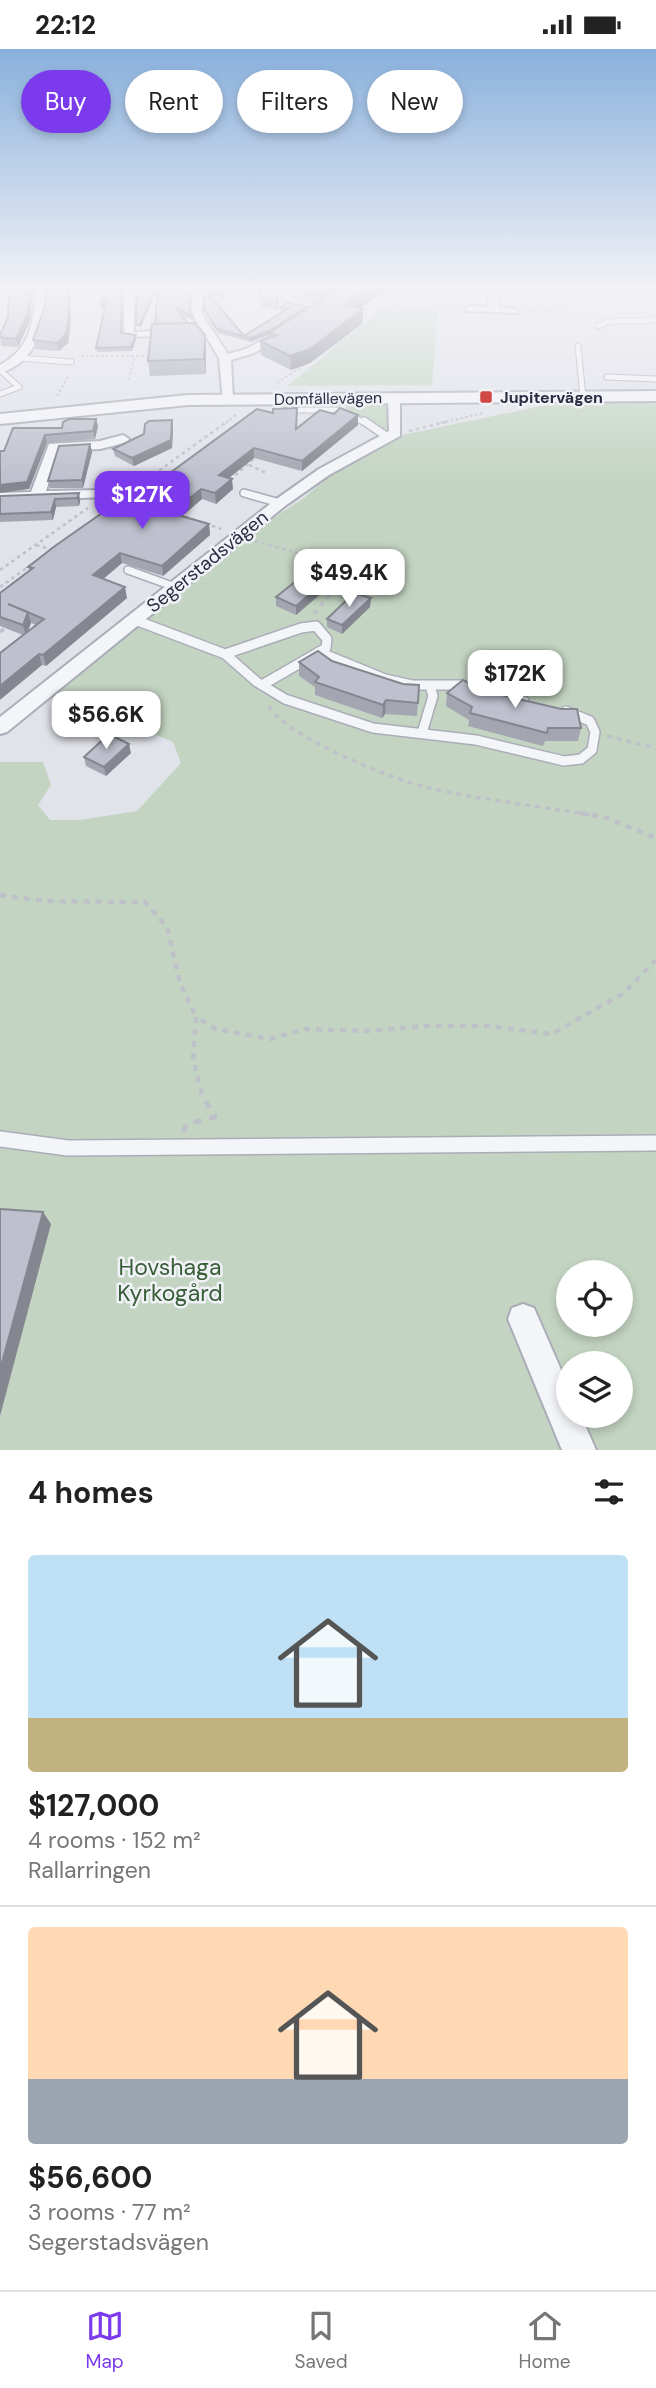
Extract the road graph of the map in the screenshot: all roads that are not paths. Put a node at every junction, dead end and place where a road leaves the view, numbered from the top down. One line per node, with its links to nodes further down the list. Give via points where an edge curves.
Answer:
1 (24, 352): 5 (street)
2 (222, 352): 6 (street)
3 (241, 352): 6 (street)
4 (579, 352): 14 (lane)
5 (20, 358): 7 (lane); 8 (street)
6 (225, 358): 15 (street)
7 (71, 362)
8 (0, 370): 11 (lane, via 19,387)
9 (607, 377): 10 (lane)
10 (656, 379)
11 (0, 394)
12 (656, 396): 14 (street, Domfällevägen)
13 (394, 397): 14 (street, Domfällevägen); 15 (street, Domfällevägen); 18 (street)
14 (583, 397)
15 (227, 399): 17 (street, Domfällevägen)
16 (275, 410): 18 (lane, via 336,410)
17 (0, 419)
18 (392, 435): 24 (street, Segerstadsvägen, via 324,472)
19 (123, 439): 22 (street, via 54,447)
20 (244, 493): 24 (lane)
21 (110, 494): 22 (street)
22 (37, 496): 23 (street)
23 (0, 497)
24 (280, 503): 26 (street, Segerstadsvägen)
25 (128, 570): 26 (lane)
26 (175, 587): 27 (street, Segerstadsvägen)
27 (135, 619): 29 (lane); 34 (street, Segerstadsvägen)
28 (319, 652): 29 (lane, via 326,648 327,639 316,626); 30 (lane); 31 (lane, via 385,679)
29 (225, 654): 30 (lane)
30 (262, 685): 35 (lane, via 313,710 373,727)
31 (430, 686): 32 (lane, via 462,685); 35 (lane, via 433,696)
32 (533, 703)
33 (554, 708): 35 (lane, via 590,721 595,732 592,750 581,759 564,761 476,740)
34 (0, 727)
35 (422, 733)
36 (0, 1139): 37 (lane, via 68,1149)
37 (656, 1143)
38 (523, 1319): 39 (street)
39 (579, 1450)

